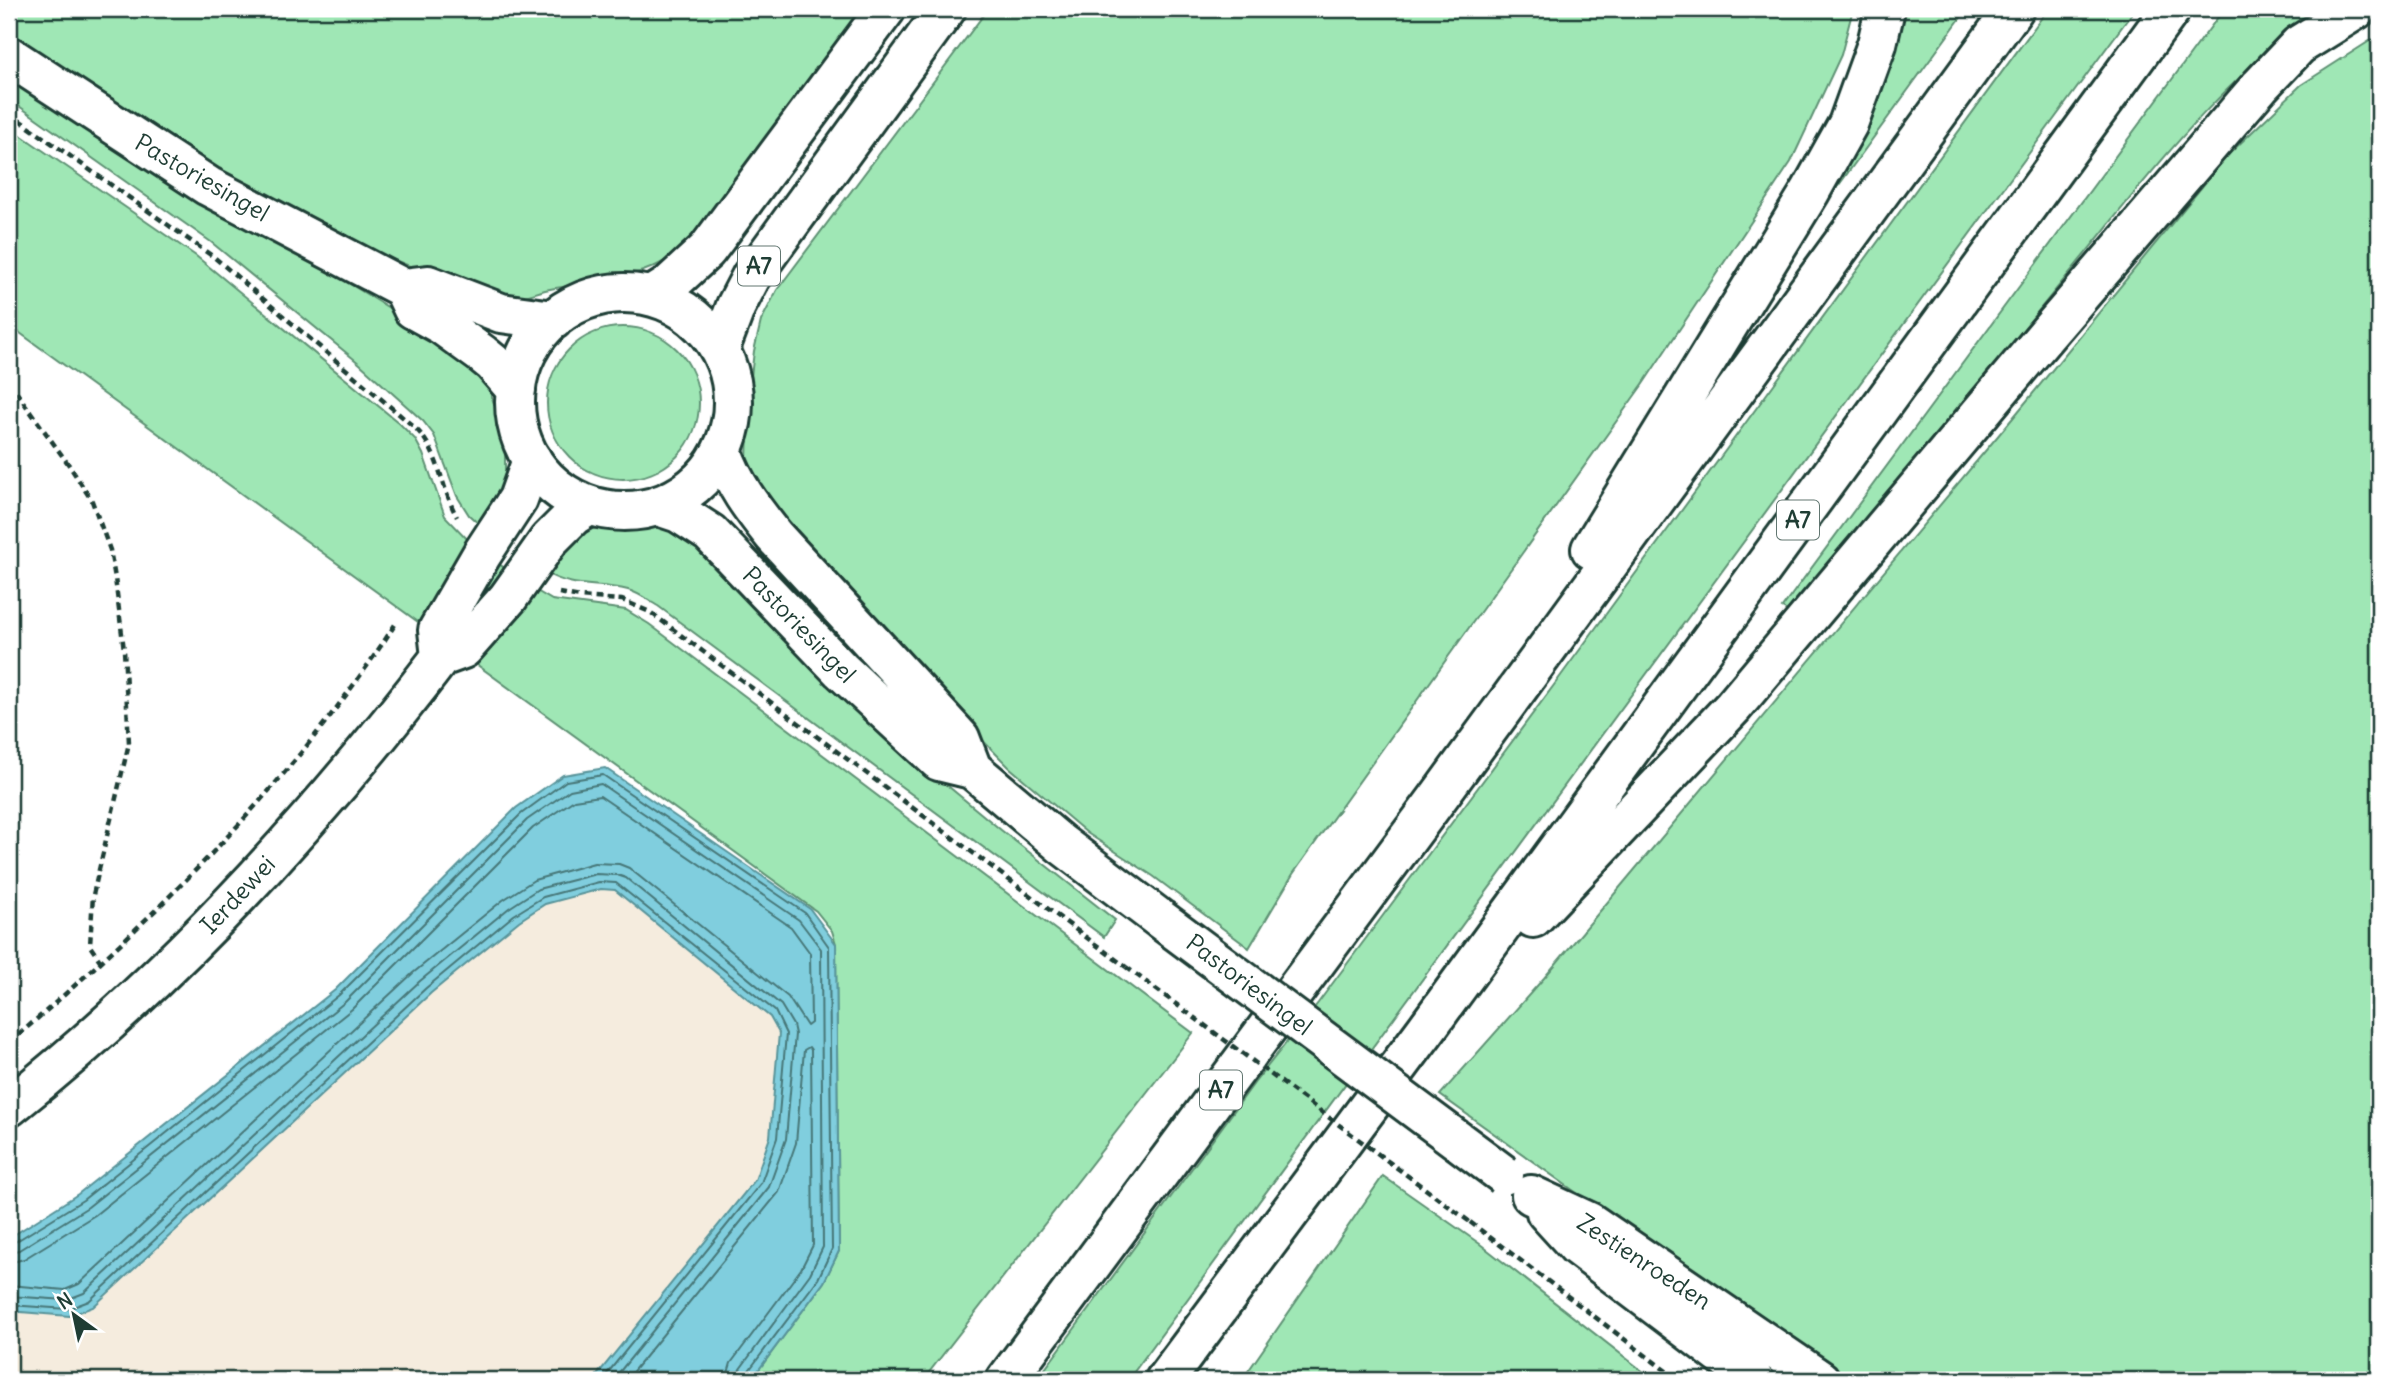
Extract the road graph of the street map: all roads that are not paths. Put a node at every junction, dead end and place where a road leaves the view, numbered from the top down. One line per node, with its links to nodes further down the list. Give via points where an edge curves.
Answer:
1 (886, 9): 9 (main road, A7, via 707,250)
2 (946, 9): 11 (main road, A7, via 751,277)
3 (1885, 9): 19 (main road, A7, via 1848,124 1810,192)
4 (2014, 9): 19 (main road, A7)
5 (2171, 9): 20 (main road, A7)
6 (2357, 9): 20 (main road, A7, via 2299,45 2260,86 1733,707)
7 (9, 56): 8 (main road, Pastoriesingel, via 208,186)
8 (403, 288): 10 (main road, Pastoriesingel, via 428,285 501,313); 12 (main road, Pastoriesingel, via 413,309 482,354)
9 (652, 296): 10 (main road, via 600,296 580,302); 11 (main road, via 691,316)
10 (553, 320): 12 (main road, via 528,351)
11 (720, 348): 13 (main road, via 734,394)
12 (516, 390): 14 (main road, via 517,421)
13 (722, 451): 16 (main road, via 695,485); 18 (main road, Pastoriesingel, via 751,508 960,738)
14 (532, 460): 15 (main road, via 556,487); 17 (main road, via 518,499 438,630)
15 (589, 506): 16 (main road, via 612,511); 17 (main road, Ierdewei, via 554,534 508,598 463,649)
16 (657, 506): 18 (main road, Pastoriesingel, via 679,513 710,533 841,670 939,761)
17 (441, 657): 21 (main road, Ierdewei, via 333,792 232,905 106,1026)
18 (972, 769): 22 (main road, Pastoriesingel, bridge, via 1061,844)
19 (1437, 799): 23 (main road, A7)
20 (1425, 1031): 24 (main road, A7)
21 (9, 1107)
22 (1518, 1185): 25 (main road, Zestienroeden, via 1577,1246); 26 (main road, Zestienroeden, via 1589,1222)
23 (1006, 1380)
24 (1165, 1380)
25 (1754, 1380)
26 (1819, 1380)

